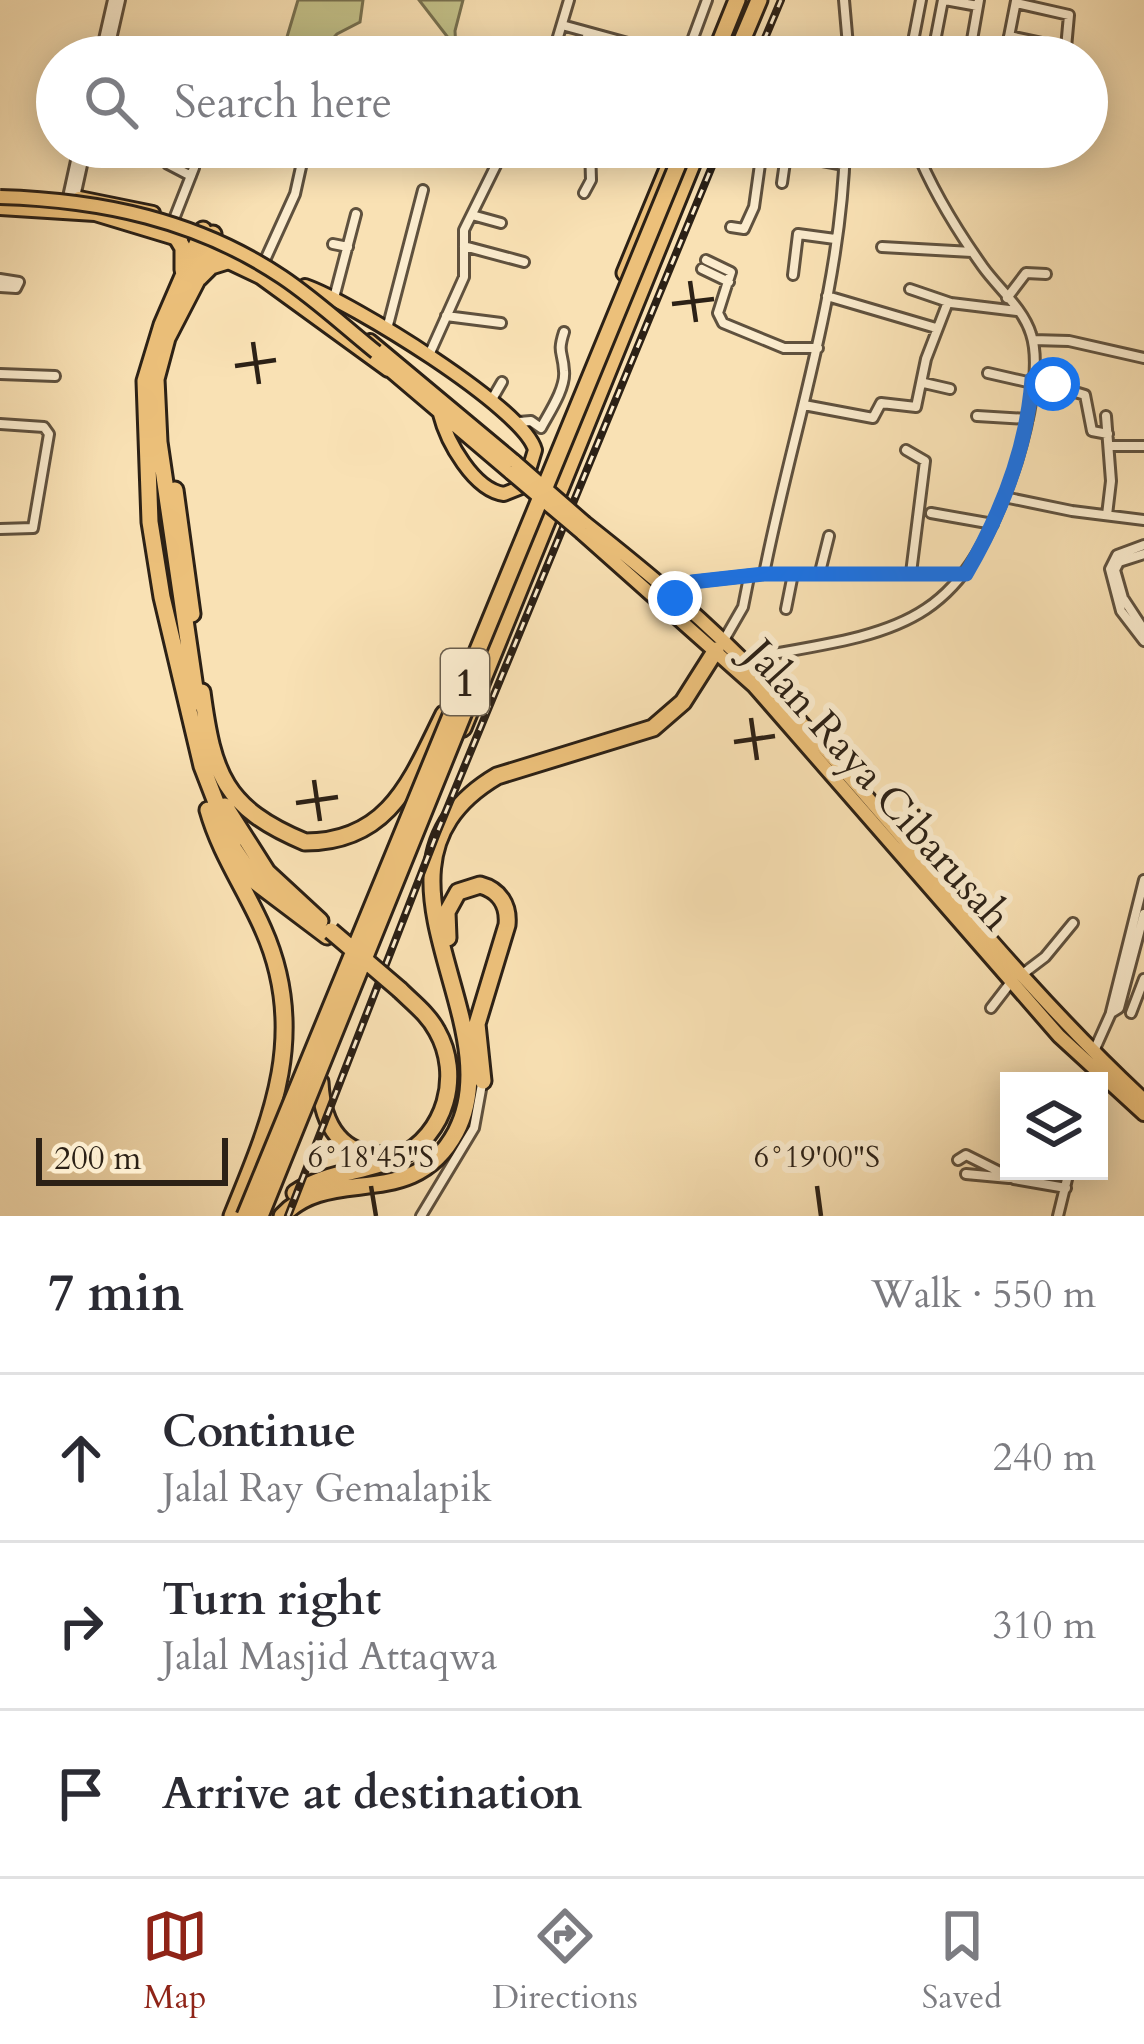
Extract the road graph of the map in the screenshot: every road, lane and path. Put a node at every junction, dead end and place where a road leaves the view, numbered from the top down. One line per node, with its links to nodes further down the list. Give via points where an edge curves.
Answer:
1 (116, 0): 12 (street)
2 (569, 0): 10 (street)
3 (706, 0): 16 (street)
4 (748, 0): 17 (highway)
5 (844, 0): 18 (street)
6 (921, 0): 19 (street)
7 (944, 0): 9 (street); 20 (street)
8 (1016, 2): 22 (street); 23 (street, via 1069,15)
9 (978, 3): 21 (street)
10 (562, 25): 11 (street); 13 (street)
11 (588, 33): 14 (street); 15 (street)
12 (108, 36)
13 (559, 36)
14 (587, 36)
15 (600, 36)
16 (691, 36)
17 (733, 36)
18 (847, 36)
19 (914, 36)
20 (936, 36)
21 (972, 36)
22 (1009, 36)
23 (1068, 36)
24 (78, 168): 40 (street)
25 (180, 168): 44 (street, via 192,172)
26 (302, 168): 54 (street)
27 (495, 168): 43 (street)
28 (591, 168): 39 (street)
29 (679, 168): 120 (highway, 1)
30 (679, 168): 149 (highway, 1, bridge)
31 (680, 168): 137 (highway, 1)
32 (680, 168): 150 (highway, 1, bridge)
33 (757, 168): 46 (street, via 750,218 744,229)
34 (784, 168): 37 (street)
35 (844, 168): 47 (street)
36 (925, 168): 53 (street)
37 (782, 183)
38 (423, 190): 70 (street)
39 (584, 193)
40 (72, 197): 41 (main road, Jalan Raya Cibarusah); 44 (main road, Jalan Raya Cibarusah)
41 (0, 200): 48 (main road, Jalan Raya Cibarusah); 76 (main road, Jalan Raya Cibarusah, bridge, via 96,208 186,232 292,290)
42 (356, 214): 52 (street)
43 (472, 215): 45 (street); 50 (street)
44 (174, 219): 48 (main road, Jalan Raya Cibarusah)
45 (501, 224)
46 (731, 227)
47 (836, 239): 58 (street, via 798,234); 62 (street)
48 (205, 243): 54 (main road, Jalan Raya Cibarusah); 59 (highway); 59 (highway, via 183,248); 76 (main road, Jalan Raya Cibarusah)
49 (334, 244): 52 (street)
50 (464, 246): 55 (street); 67 (street, via 464,277)
51 (882, 247): 53 (street)
52 (349, 248): 63 (street)
53 (973, 252): 64 (street)
54 (265, 260): 60 (main road, Jalan Raya Cibarusah)
55 (524, 262)
56 (704, 264): 73 (street, via 729,282 718,313 723,323 784,348)
57 (1046, 274): 64 (street, via 1026,273)
58 (793, 275)
59 (190, 276): 92 (highway, via 161,353); 121 (highway, via 147,369 146,424 155,556)
60 (305, 286): 63 (main road); 76 (main road, Jalan Raya Cibarusah)
61 (910, 289): 65 (street)
62 (827, 296): 69 (street); 73 (street)
63 (334, 298): 70 (main road)
64 (1007, 298): 66 (street)
65 (948, 302): 66 (street); 69 (street)
66 (1018, 311): 72 (street)
67 (446, 316): 68 (street); 74 (street)
68 (501, 323)
69 (936, 328): 82 (street)
70 (386, 331): 74 (main road)
71 (564, 332): 90 (street, via 558,352 565,374 548,415 541,428)
72 (1033, 340): 75 (street); 80 (street)
73 (818, 349): 85 (street)
74 (428, 357): 84 (main road)
75 (1144, 358)
76 (392, 366): 86 (main road, Jalan Raya Cibarusah); 97 (main road, Jalan Raya Cibarusah)
77 (988, 373): 80 (street)
78 (0, 374): 79 (street)
79 (56, 376)
80 (1032, 381): 89 (street); 93 (street, via 1084,394 1092,430)
81 (502, 382): 84 (street)
82 (924, 383): 83 (street); 85 (street, via 916,407 881,403 873,418)
83 (950, 389)
84 (491, 401): 90 (main road)
85 (804, 405): 110 (street)
86 (440, 414): 90 (main road, via 477,479 498,494 524,486 535,461); 97 (main road, Jalan Raya Cibarusah)
87 (977, 416): 89 (street)
88 (1106, 416): 93 (street)
89 (1028, 419): 98 (street)
90 (518, 422)
91 (0, 424): 104 (street, via 49,434 33,528)
92 (158, 429): 120 (highway, via 182,527 212,745 223,783 239,803 305,842 370,825 406,787); 125 (highway, via 188,652 220,795 267,872)
93 (1108, 434): 94 (street)
94 (1110, 446): 95 (street); 100 (street)
95 (1144, 446)
96 (906, 450): 109 (street, via 925,461)
97 (513, 467): 103 (main road, Jalan Raya Cibarusah, bridge)
98 (1004, 497): 100 (street); 102 (street)
99 (931, 513): 102 (street)
100 (1106, 514): 101 (street)
101 (1144, 520)
102 (993, 524): 112 (street)
103 (584, 528): 114 (main road, Jalan Raya Cibarusah); 118 (main road, Jalan Raya Cibarusah)
104 (0, 530)
105 (829, 536): 108 (street)
106 (1144, 545): 117 (street, via 1117,554 1110,569 1121,611)
107 (1144, 554): 116 (street, via 1115,567)
108 (820, 572): 109 (street); 111 (street)
109 (911, 573): 112 (street)
110 (764, 574): 111 (street); 113 (street)
111 (793, 574): 115 (street)
112 (966, 574): 119 (street, via 935,606 884,629)
113 (748, 577): 114 (street, via 692,582); 118 (street, via 743,607)
114 (675, 598): 118 (main road, Jalan Raya Cibarusah)
115 (786, 609)
116 (1144, 630)
117 (1144, 641)
118 (720, 646): 119 (main road, Jalan Raya Cibarusah); 126 (highway, via 683,702 653,728 497,776 454,810 434,854 431,886)
119 (739, 664): 127 (main road, Jalan Raya Cibarusah)
120 (444, 714): 149 (highway, 1)
121 (202, 766): 125 (highway, via 234,850 257,884); 148 (highway, via 213,829 276,962 287,1027 269,1119)
122 (1144, 880): 131 (street)
123 (1144, 914): 131 (street)
124 (1073, 923): 127 (street)
125 (329, 934): 129 (highway, bridge)
126 (450, 971): 136 (highway, via 450,902 465,887 489,887 508,916 477,1024); 150 (highway, via 466,1077 464,1110 450,1141 408,1177 316,1192)
127 (1015, 979): 130 (street); 134 (main road, Jalan Raya Cibarusah); 135 (main road, Jalan Raya Cibarusah)
128 (1144, 979): 132 (street)
129 (398, 992): 137 (highway, via 425,1023 441,1061 441,1094 422,1132 386,1154 346,1146 328,1127); 150 (highway, via 435,1026 445,1047 448,1090 438,1119 404,1155 310,1183)
130 (991, 1008)
131 (1114, 1009): 132 (street); 134 (street)
132 (1131, 1012): 133 (street)
133 (1144, 1018)
134 (1093, 1052): 139 (main road, Jalan Raya Cibarusah)
135 (1092, 1072)
136 (482, 1081): 151 (street, via 474,1128)
137 (320, 1082): 150 (highway, 1)
138 (1108, 1086): 140 (main road, Jalan Raya Cibarusah)
139 (1144, 1100)
140 (1144, 1114)
141 (958, 1160): 142 (street, via 966,1155)
142 (1000, 1172)
143 (966, 1174): 144 (street)
144 (1000, 1176)
145 (1025, 1180): 147 (street)
146 (1067, 1180): 147 (street)
147 (1066, 1188): 152 (street)
148 (232, 1216)
149 (245, 1216)
150 (271, 1216)
151 (422, 1216)
152 (1058, 1216)

